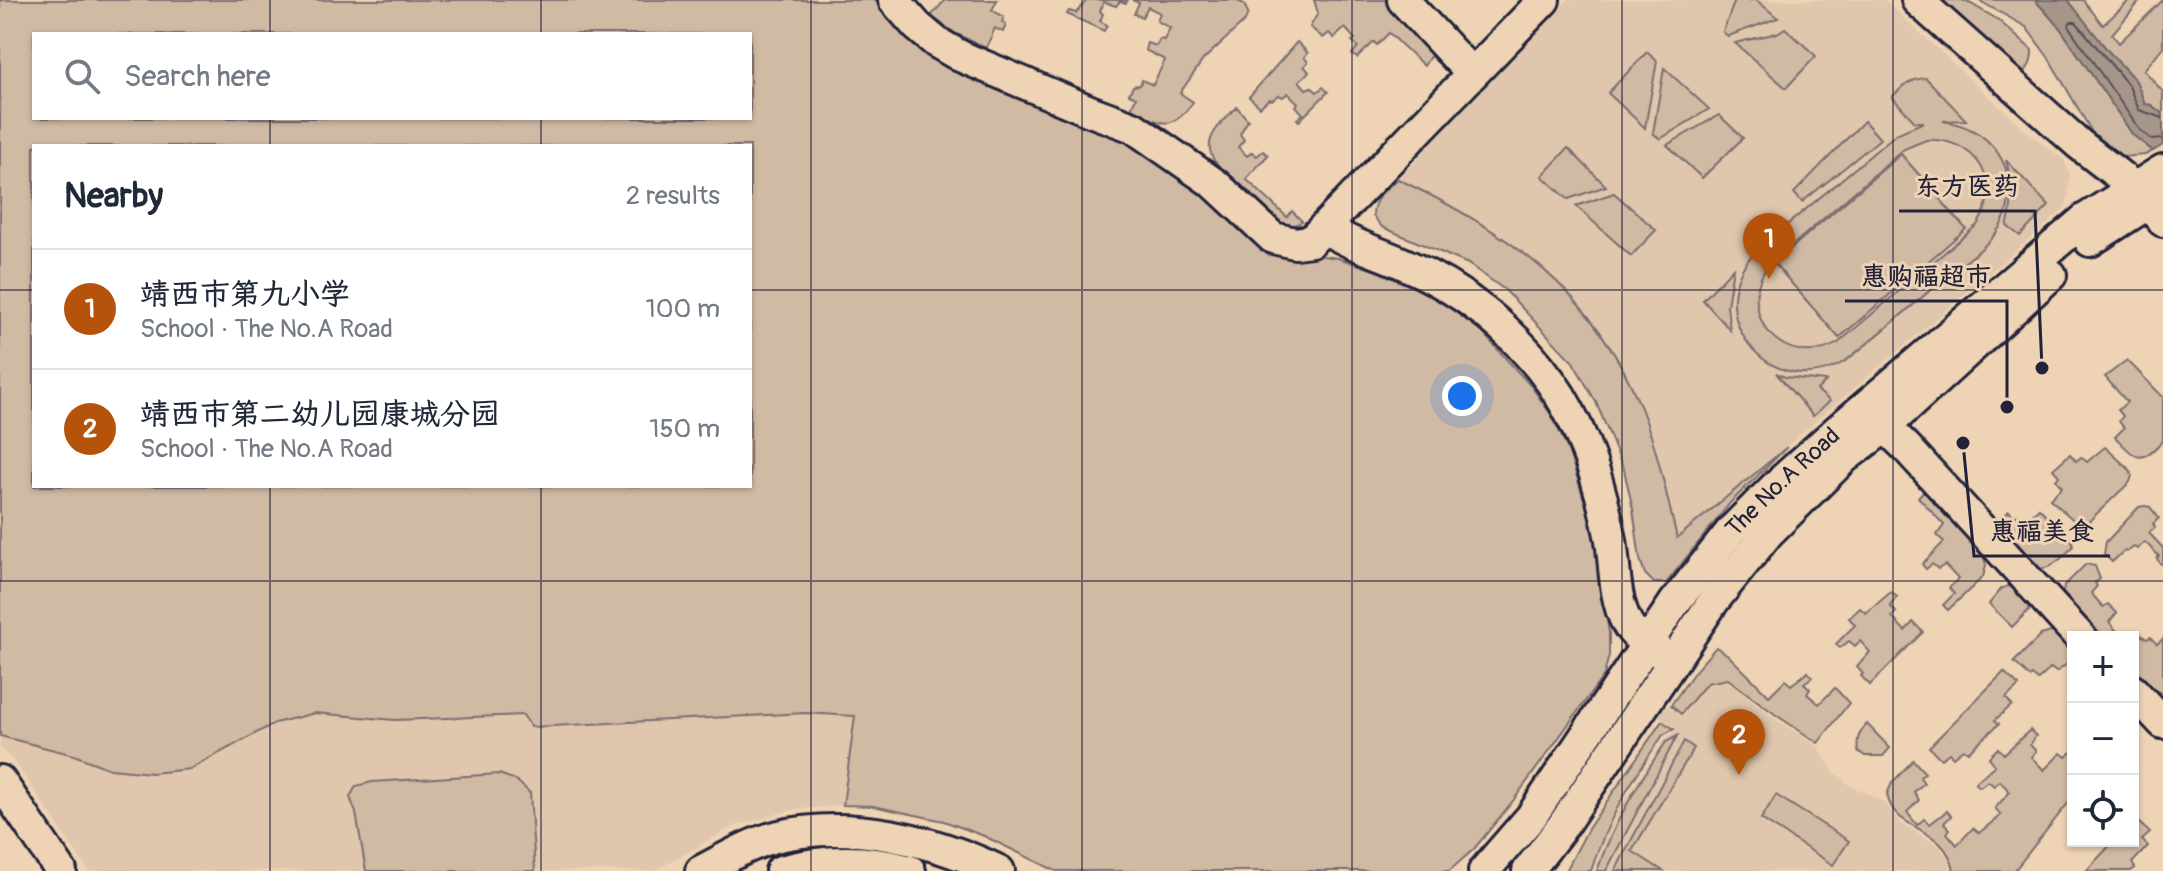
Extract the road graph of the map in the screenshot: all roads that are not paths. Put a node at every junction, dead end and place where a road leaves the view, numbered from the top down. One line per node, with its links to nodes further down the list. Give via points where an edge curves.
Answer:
1 (894, 0): 8 (street, via 917,26 960,56 1133,127 1215,184 1273,238 1311,241)
2 (1403, 0): 5 (street)
3 (1544, 0): 5 (street)
4 (1917, 0): 7 (street)
5 (1472, 74): 8 (street)
6 (2163, 170): 7 (street, The No.A Road)
7 (2152, 202): 9 (street, The No.A Road, via 2098,234)
8 (1325, 228): 11 (street, via 1454,289 1504,328 1538,365 1580,436 1605,512 1627,625)
9 (1875, 417): 10 (street); 11 (street, The No.A Road, via 1844,458)
10 (2074, 631)
11 (1660, 653): 20 (street, The No.A Road); 21 (street, The No.A Road, via 1561,828)
12 (2139, 697): 13 (street)
13 (2163, 723)
14 (0, 781): 15 (street)
15 (61, 871)
16 (701, 871): 19 (street, via 779,836 824,830 900,837)
17 (781, 871): 18 (street, via 849,861)
18 (910, 871)
19 (999, 871)
20 (1484, 871)
21 (1528, 871)

